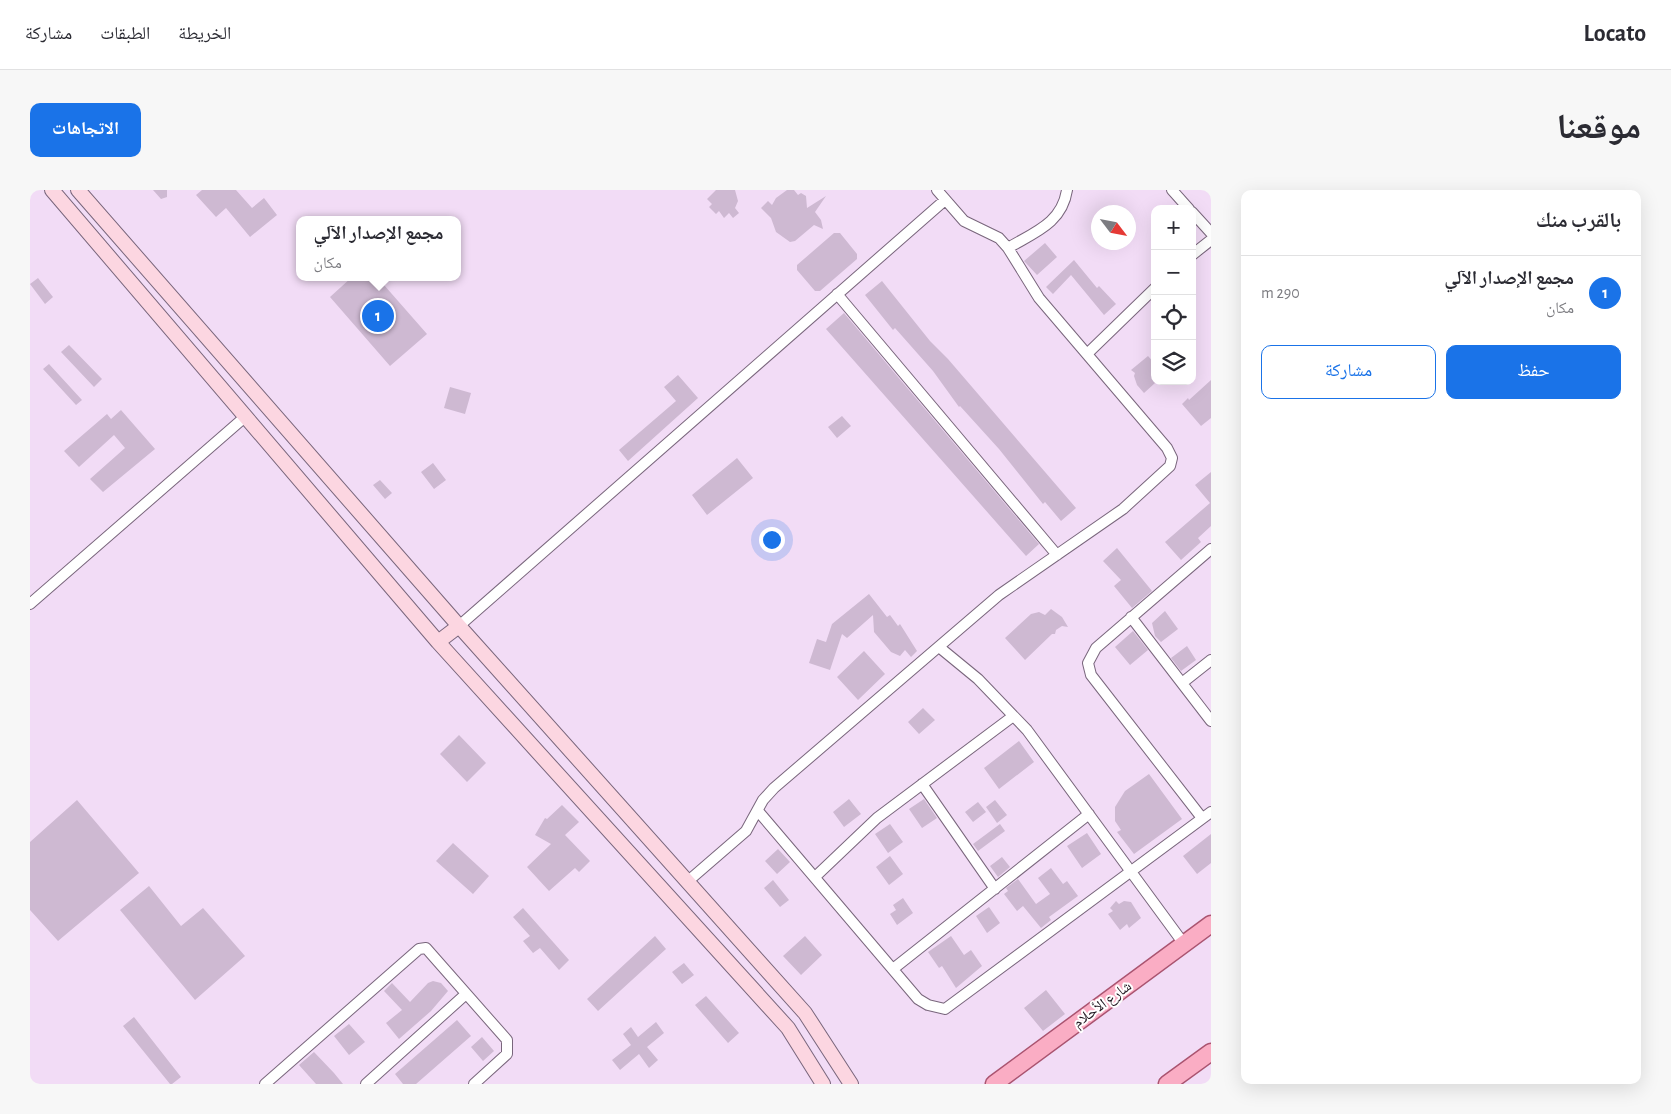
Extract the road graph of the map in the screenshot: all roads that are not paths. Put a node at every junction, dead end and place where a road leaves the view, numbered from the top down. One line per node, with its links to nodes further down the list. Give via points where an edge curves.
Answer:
1 (52, 190): 16 (main road)
2 (78, 190): 21 (main road)
3 (937, 190): 6 (street)
4 (1067, 190): 11 (street, via 1065,204 1055,218)
5 (1172, 190): 7 (street)
6 (945, 200): 11 (street, via 964,221 999,238); 14 (street)
7 (1185, 205)
8 (1196, 217): 9 (street)
9 (1211, 234)
10 (1211, 240): 12 (street)
11 (1008, 248): 15 (street, via 1039,298)
12 (1196, 252)
13 (1151, 292): 15 (street)
14 (837, 294): 18 (street); 21 (street)
15 (1087, 354): 18 (street, via 1172,458 1170,466 1122,509)
16 (246, 416): 19 (street); 22 (main road)
17 (1211, 549): 20 (street)
18 (1057, 555): 23 (street, via 999,595)
19 (30, 604)
20 (1131, 618): 25 (street); 32 (street, via 1096,648 1088,663 1091,675)
21 (459, 626): 22 (main road); 35 (main road)
22 (438, 642): 40 (main road)
23 (939, 647): 26 (street, via 978,679); 29 (street, via 774,788)
24 (1211, 660): 25 (street)
25 (1182, 683): 27 (street)
26 (1012, 716): 28 (street); 31 (street, via 1027,730)
27 (1211, 721)
28 (922, 784): 34 (street, via 877,818); 36 (street)
29 (758, 811): 34 (street); 35 (street, via 746,831)
30 (1211, 812): 32 (street)
31 (1089, 814): 33 (street); 36 (street)
32 (1202, 818): 33 (street)
33 (1130, 872): 38 (street); 41 (street, via 945,1009 918,999)
34 (814, 877): 41 (street)
35 (688, 882): 39 (main road)
36 (995, 889): 41 (street)
37 (1211, 924): 38 (main road, شارع الأحلام)
38 (1184, 944): 51 (main road, شارع الأحلام)
39 (744, 945): 40 (main road); 50 (main road, via 805,1013)
40 (727, 959): 49 (main road, via 788,1028)
41 (893, 969)
42 (466, 994): 44 (street, via 426,948 418,949); 47 (street); 48 (street, via 507,1040 509,1048 507,1054)
43 (1211, 1052): 52 (main road)
44 (274, 1075): 45 (street); 46 (street)
45 (265, 1084)
46 (282, 1084)
47 (366, 1084)
48 (474, 1084)
49 (823, 1084)
50 (851, 1084)
51 (994, 1084)
52 (1166, 1084)

